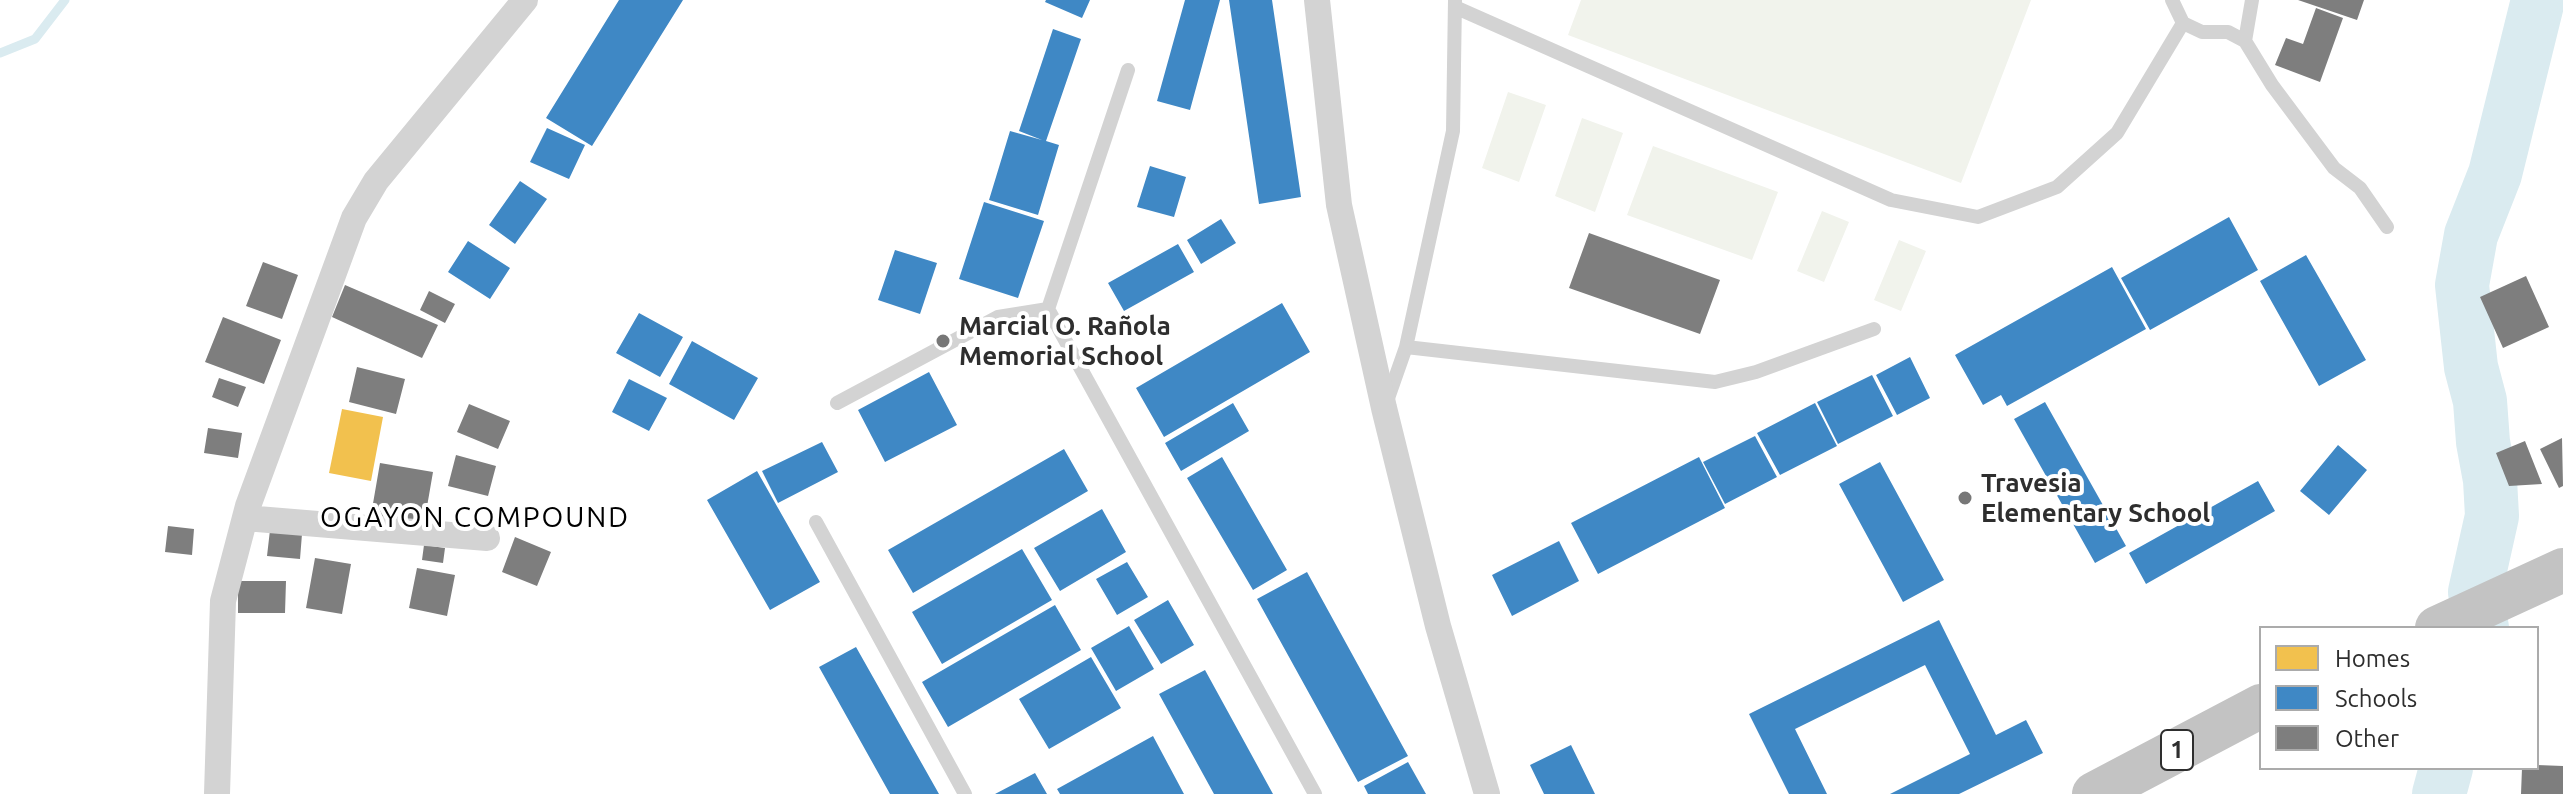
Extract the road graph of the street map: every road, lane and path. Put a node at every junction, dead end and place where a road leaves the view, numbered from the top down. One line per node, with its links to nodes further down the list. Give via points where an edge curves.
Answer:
1 (525, 0): 15 (street, via 376,181 354,218)
2 (1317, 0): 14 (street, via 1339,205)
3 (2172, 0): 6 (lane)
4 (2252, 0): 7 (lane)
5 (1456, 4): 6 (lane, via 1891,200 1978,217 2057,187 2117,133); 12 (lane, via 1453,131)
6 (2183, 23): 7 (lane)
7 (2245, 41): 9 (lane, via 2334,168 2360,188)
8 (1128, 70): 10 (lane)
9 (2387, 227)
10 (1048, 309): 13 (lane, via 998,317); 23 (lane)
11 (1874, 329): 12 (lane, via 1715,382)
12 (1406, 347): 14 (lane)
13 (837, 403)
14 (1384, 408): 24 (street, via 1438,626)
15 (245, 518): 17 (street); 21 (street, via 223,601)
16 (816, 522): 22 (lane)
17 (487, 538)
18 (2545, 578): 19 (highway)
19 (2441, 626)
20 (2259, 707): 25 (highway, 1)
21 (217, 794)
22 (965, 794)
23 (1315, 794)
24 (1487, 794)
25 (2094, 794)

